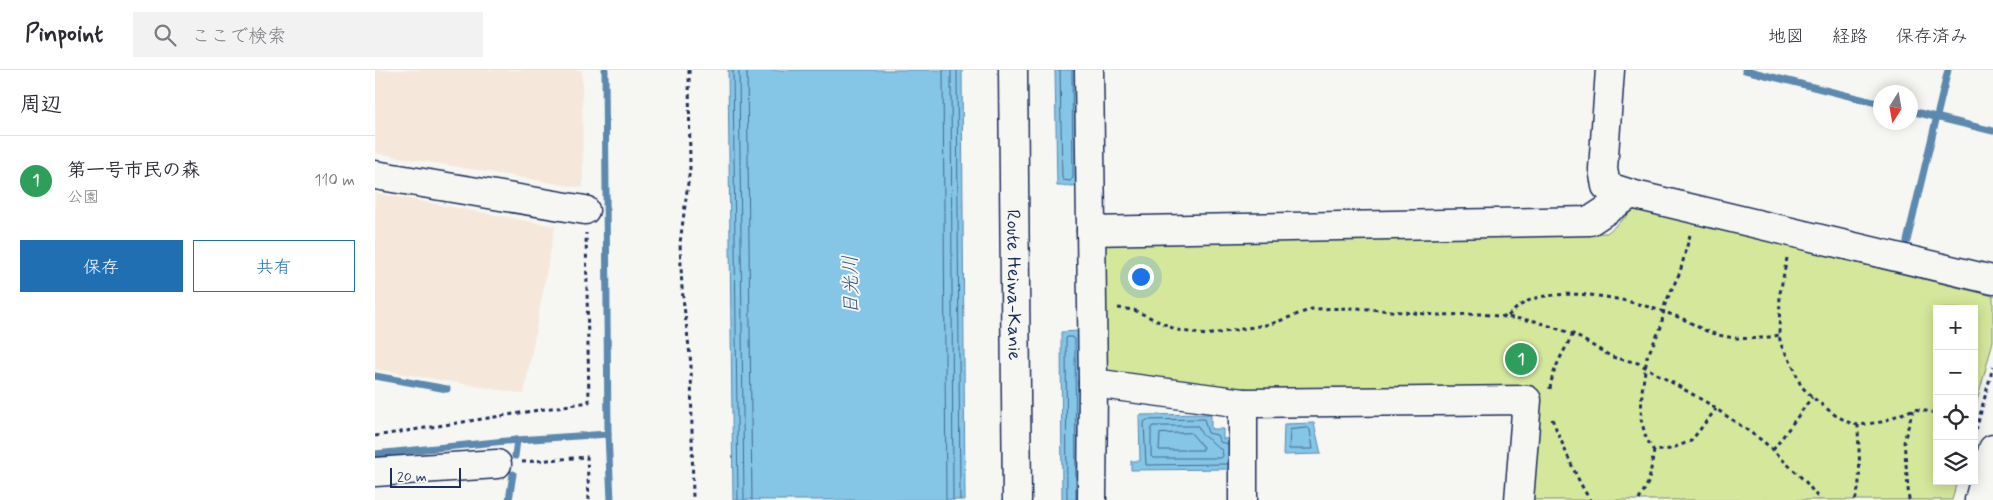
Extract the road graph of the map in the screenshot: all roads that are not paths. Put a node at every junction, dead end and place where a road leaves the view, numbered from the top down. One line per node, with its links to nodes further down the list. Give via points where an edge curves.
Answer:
1 (1013, 70): 14 (street, Route Heiwa-Kanie)
2 (1089, 70): 7 (street)
3 (1610, 70): 5 (street, via 1603,169 1606,186)
4 (375, 175): 6 (street)
5 (1631, 194): 7 (street, via 1590,221); 8 (street)
6 (585, 210)
7 (1091, 231): 9 (street)
8 (1993, 280)
9 (1093, 383): 10 (street); 15 (street)
10 (1243, 404): 16 (street); 17 (street, via 1527,400)
11 (1993, 449): 18 (street)
12 (497, 464): 13 (street)
13 (375, 472)
14 (1017, 500)
15 (1092, 500)
16 (1243, 500)
17 (1519, 500)
18 (1979, 500)

